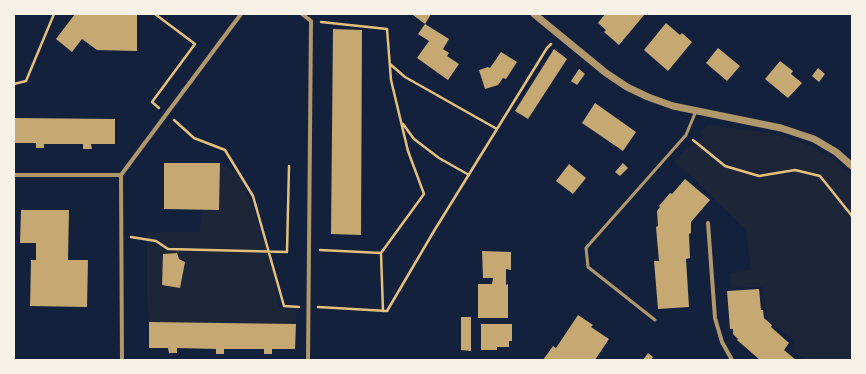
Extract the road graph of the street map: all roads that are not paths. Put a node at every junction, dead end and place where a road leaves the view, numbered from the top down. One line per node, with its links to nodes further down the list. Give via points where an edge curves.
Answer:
1 (241, 14): 7 (street)
2 (302, 14): 11 (street, via 311,21)
3 (534, 14): 4 (street, via 627,87 673,106)
4 (696, 111): 5 (street, via 781,128 814,139 836,152); 9 (lane, via 686,135 586,248 588,267)
5 (852, 166)
6 (14, 175): 7 (street)
7 (121, 175): 10 (street)
8 (708, 223): 12 (street, via 715,318 722,342)
9 (655, 320)
10 (122, 360)
11 (308, 360)
12 (732, 360)

